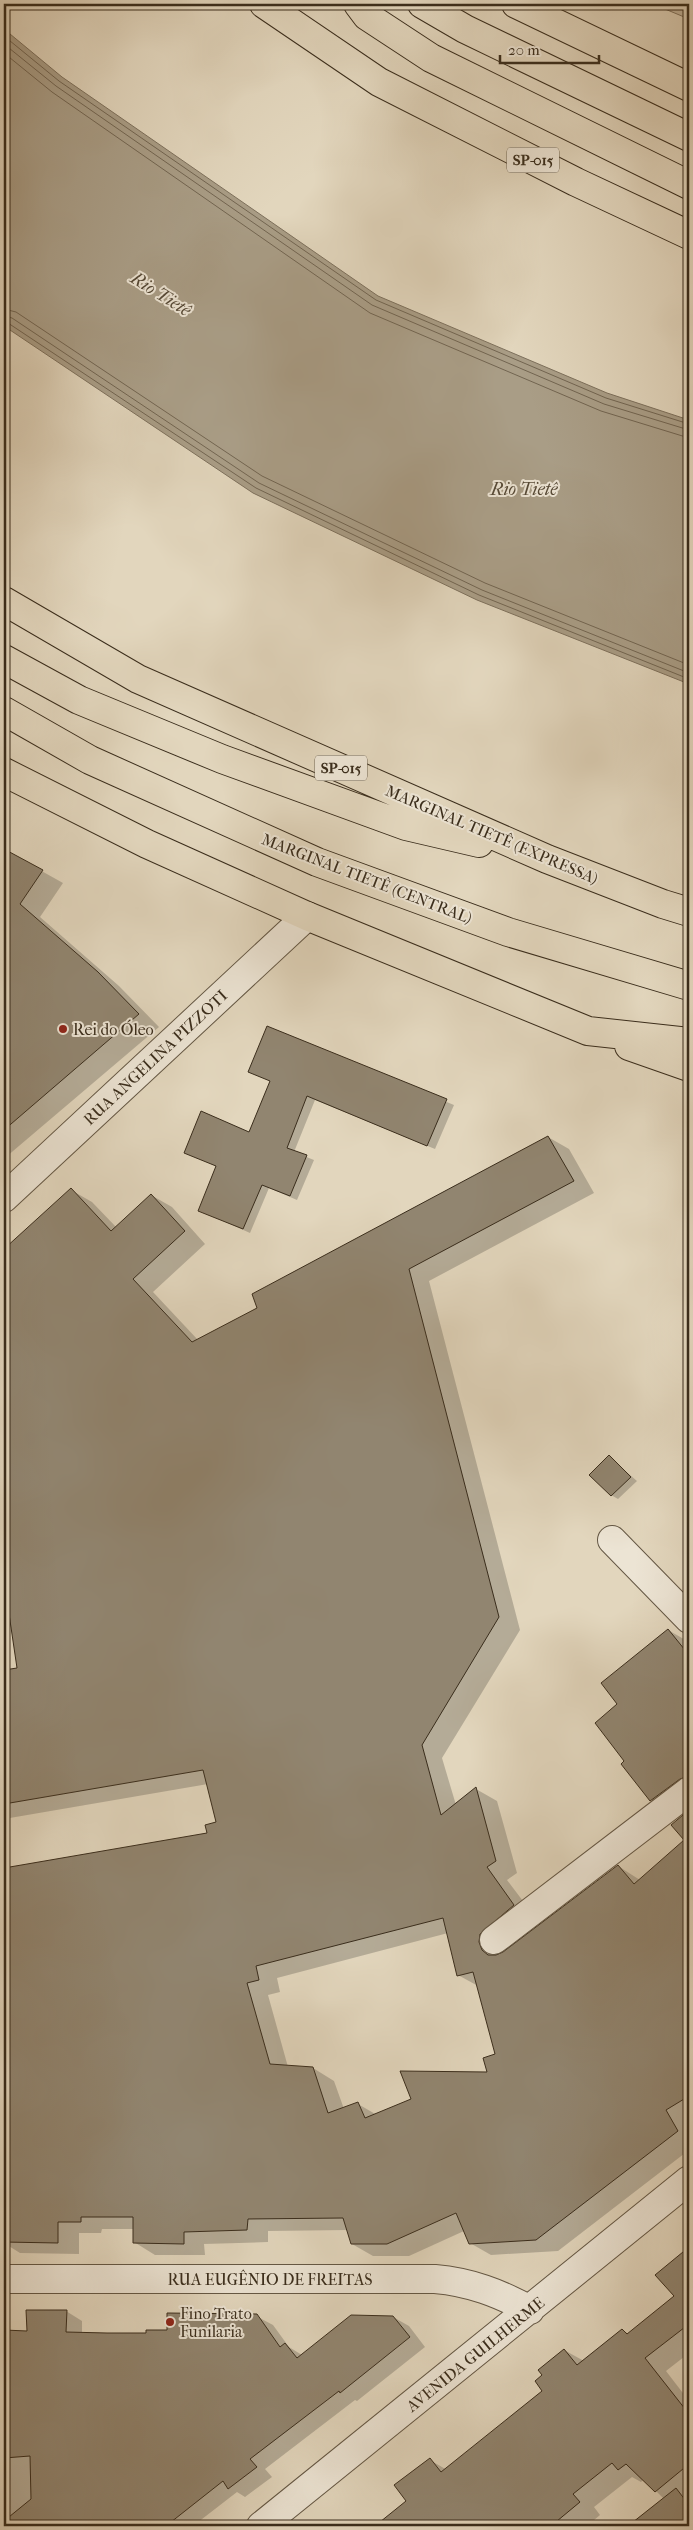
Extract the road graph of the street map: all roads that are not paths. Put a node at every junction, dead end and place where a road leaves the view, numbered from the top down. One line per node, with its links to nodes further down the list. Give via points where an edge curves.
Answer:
1 (264, 4): 8 (highway, SP-015, via 380,82 576,182)
2 (358, 4): 7 (highway, via 367,16 431,58)
3 (422, 4): 6 (highway, via 465,29)
4 (516, 4): 5 (highway)
5 (689, 88)
6 (689, 137)
7 (689, 185)
8 (689, 235)
9 (4, 601): 13 (highway, MARGINAL TIETÊ (EXPRESSA) / SP-015, via 138,679)
10 (4, 659): 13 (highway, via 78,700 222,759 406,826)
11 (4, 711): 16 (highway, MARGINAL TIETÊ (CENTRAL), via 90,760 317,862 508,932)
12 (4, 772): 15 (highway, via 147,844)
13 (547, 860): 14 (highway, MARGINAL TIETÊ (EXPRESSA) / SP-015)
14 (689, 912)
15 (307, 916): 17 (highway); 20 (street, RUA ANGELINA PIZZOTI)
16 (689, 986)
17 (588, 1031): 18 (highway); 19 (highway)
18 (689, 1042)
19 (689, 1067)
20 (4, 1198)
21 (612, 1540): 22 (street)
22 (689, 1619)
23 (689, 1792): 24 (street)
24 (494, 1940)
25 (689, 2180): 27 (street, AVENIDA GUILHERME)
26 (4, 2279): 27 (street, RUA EUGÊNIO DE FREITAS, via 435,2279 482,2288)
27 (530, 2310): 28 (street, AVENIDA GUILHERME)
28 (260, 2526)

